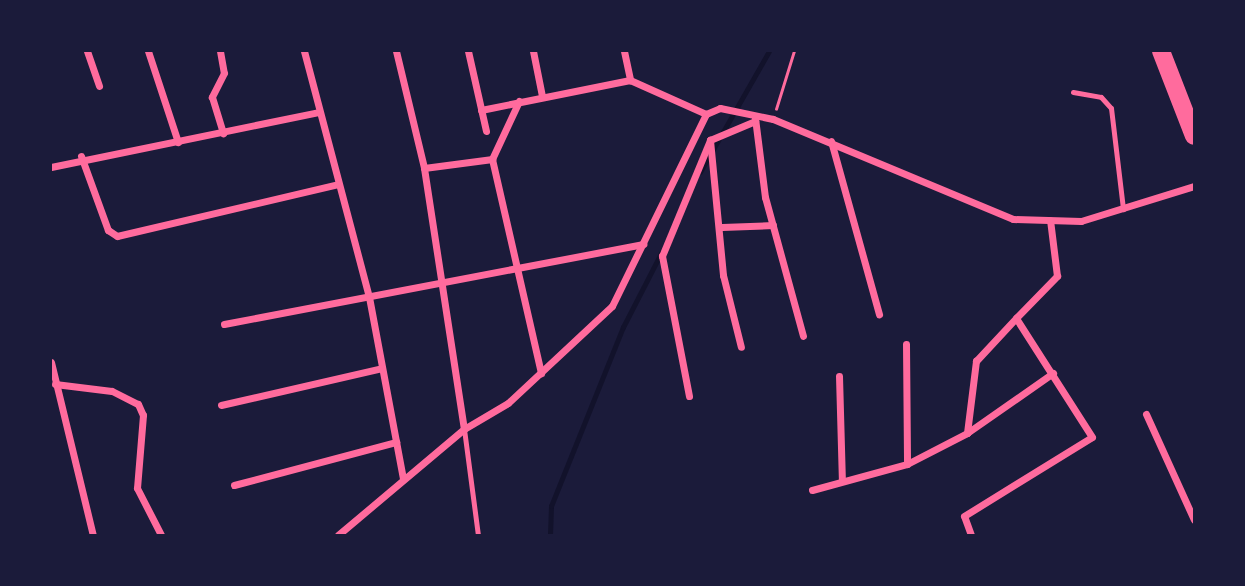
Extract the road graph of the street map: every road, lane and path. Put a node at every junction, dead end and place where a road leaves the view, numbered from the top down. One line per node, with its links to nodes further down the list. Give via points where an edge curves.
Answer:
1 (87, 51): 12 (street)
2 (148, 51): 26 (street)
3 (219, 51): 22 (street, via 224,73 212,97)
4 (304, 51): 17 (street)
5 (396, 51): 30 (street)
6 (468, 51): 16 (street)
7 (533, 51): 14 (street)
8 (624, 51): 11 (street)
9 (794, 51): 20 (path)
10 (1161, 51): 23 (highway)
11 (631, 80): 14 (street); 18 (street)
12 (99, 86)
13 (1073, 92): 33 (lane, via 1101,97 1111,108)
14 (542, 96): 15 (street)
15 (519, 101): 16 (street); 28 (street)
16 (481, 110): 21 (street)
17 (318, 112): 22 (street); 31 (street)
18 (706, 114): 19 (street, via 720,108); 37 (street)
19 (753, 116): 20 (street); 24 (street); 35 (street)
20 (773, 119): 25 (street)
21 (486, 131)
22 (223, 133): 26 (street)
23 (1194, 136)
24 (710, 140): 36 (street); 53 (street, via 662,256)
25 (831, 141): 34 (street, via 1013,219); 41 (street)
26 (178, 142): 27 (street)
27 (81, 156): 29 (street); 31 (street, via 108,230 117,236)
28 (492, 159): 30 (street); 38 (street)
29 (51, 167)
30 (424, 168): 39 (street)
31 (338, 184): 40 (street)
32 (1194, 186): 33 (street)
33 (1122, 209): 34 (street, via 1081,221)
34 (1050, 220): 42 (street, via 1057,276)
35 (773, 225): 36 (street); 44 (street)
36 (722, 227): 46 (street, via 723,275)
37 (643, 244): 38 (street); 49 (street, via 612,306)
38 (520, 268): 39 (street); 49 (street)
39 (441, 283): 40 (street); 56 (street)
40 (369, 297): 43 (street); 48 (street)
41 (879, 313)
42 (1016, 318): 50 (street); 57 (street, via 976,361)
43 (224, 324)
44 (803, 336)
45 (906, 344): 59 (street)
46 (741, 348)
47 (51, 362): 52 (street)
48 (382, 368): 54 (street); 58 (street)
49 (541, 373): 56 (street, via 508,403)
50 (1054, 373): 57 (street); 69 (street, via 1092,437 964,516)
51 (839, 376): 61 (street)
52 (55, 384): 65 (street); 66 (street, via 112,391 138,404 143,415 137,488)
53 (690, 396)
54 (221, 405)
55 (1146, 414): 64 (street)
56 (464, 429): 60 (street); 68 (lane)
57 (967, 433): 59 (street)
58 (396, 442): 60 (street); 62 (street)
59 (906, 464): 61 (street)
60 (403, 478): 67 (street)
61 (842, 481): 63 (street)
62 (234, 485)
63 (813, 489)
64 (1194, 520)
65 (93, 535)
66 (161, 535)
67 (339, 535)
68 (478, 535)
69 (971, 535)

